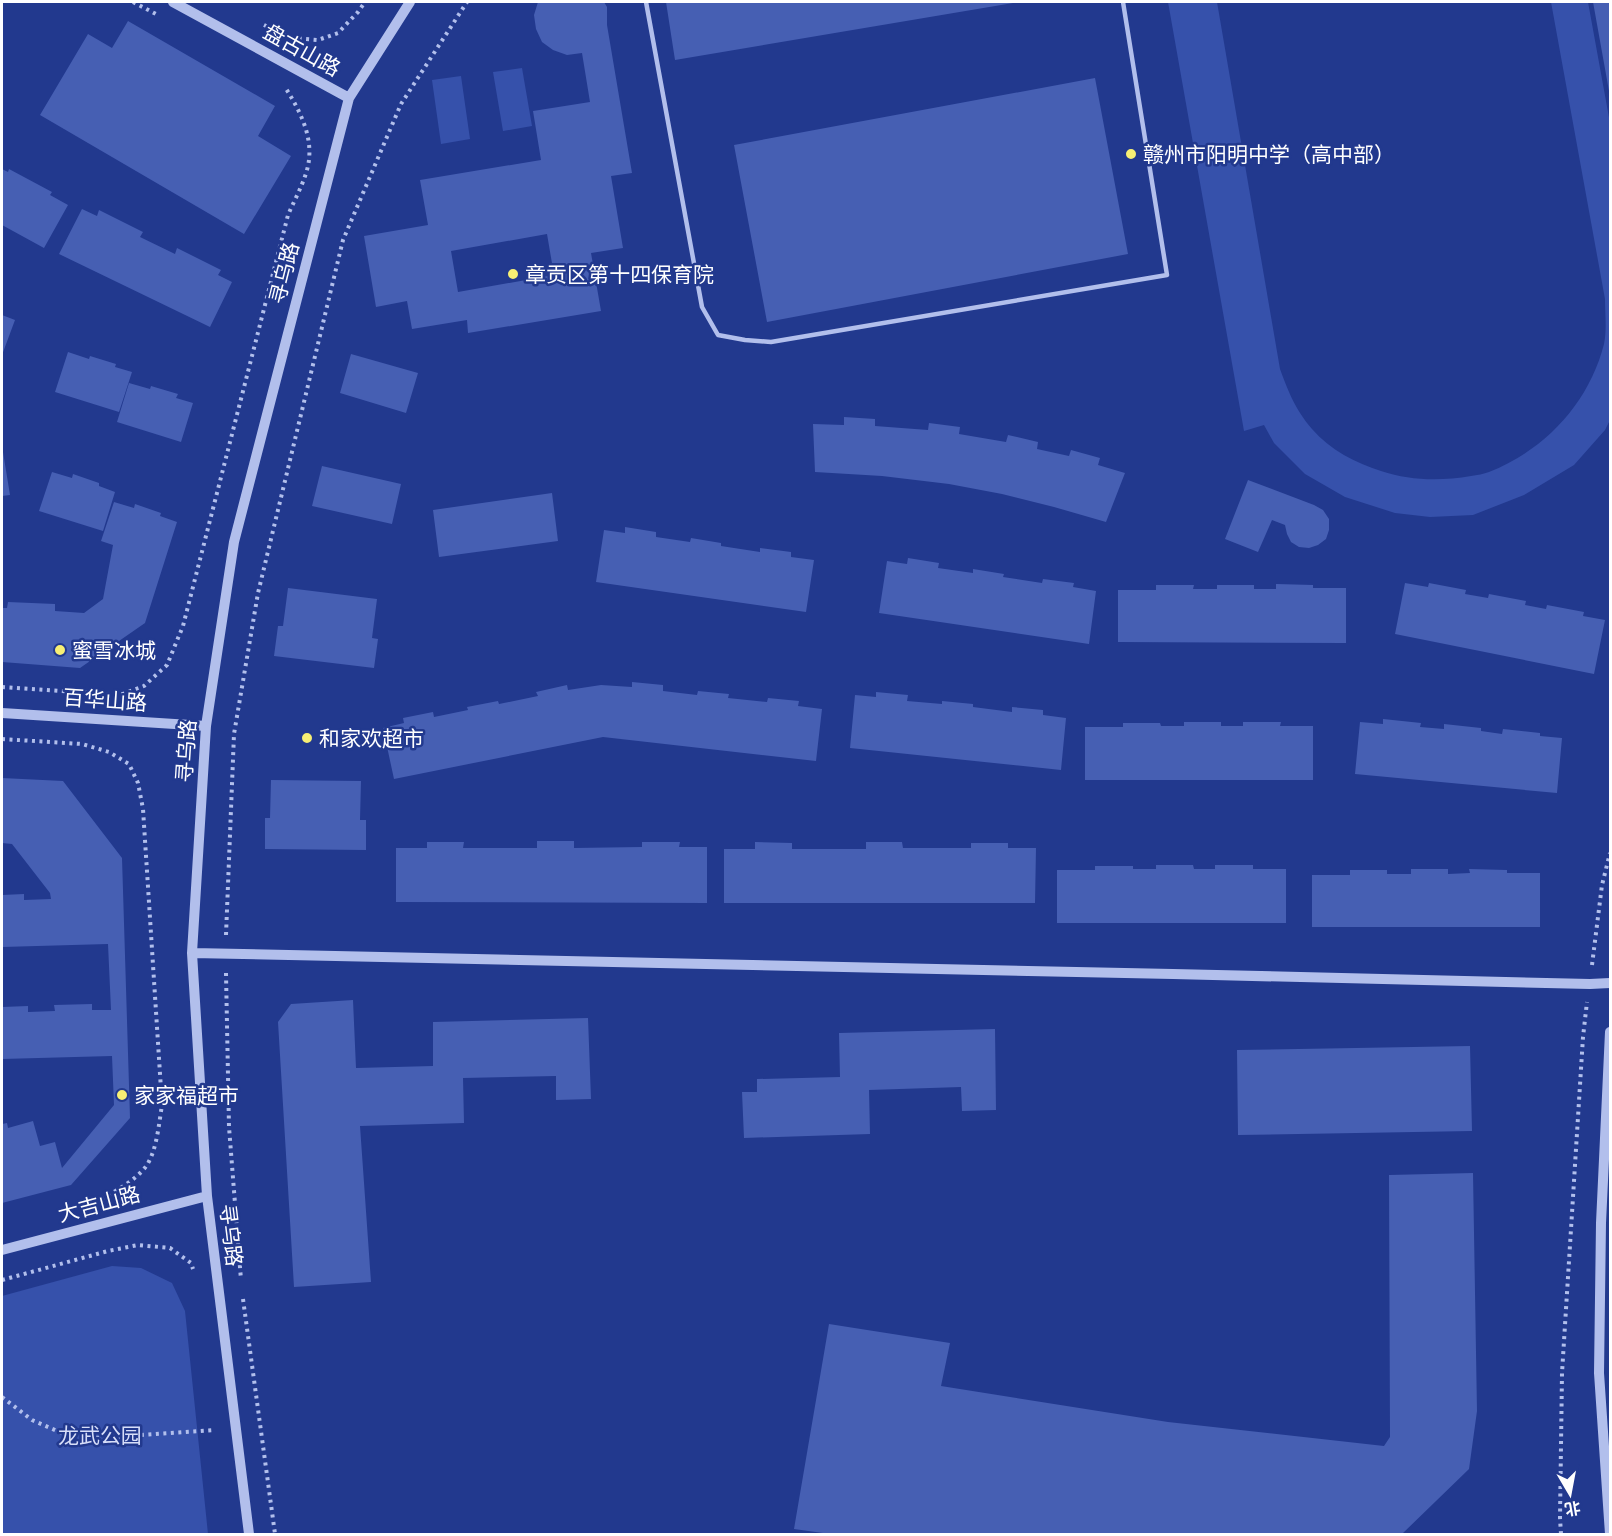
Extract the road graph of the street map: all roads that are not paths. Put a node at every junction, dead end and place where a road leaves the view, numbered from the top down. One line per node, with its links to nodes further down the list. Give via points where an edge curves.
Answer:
1 (173, 2): 5 (street, 盘古山路)
2 (410, 2): 5 (street, 寻乌路)
3 (646, 2): 4 (lane, via 702,307 718,335 771,342 1167,275)
4 (1123, 2)
5 (349, 98): 7 (street, 寻乌路, via 234,542)
6 (2, 713): 7 (street, 百华山路)
7 (206, 726): 8 (street, 寻乌路)
8 (192, 954): 9 (street); 11 (street, 寻乌路)
9 (1611, 983)
10 (1611, 1032): 14 (street, via 1601,1223 1599,1372)
11 (207, 1196): 12 (street, 大吉山路); 13 (street, 寻乌路)
12 (2, 1250)
13 (249, 1534)
14 (1610, 1534)

